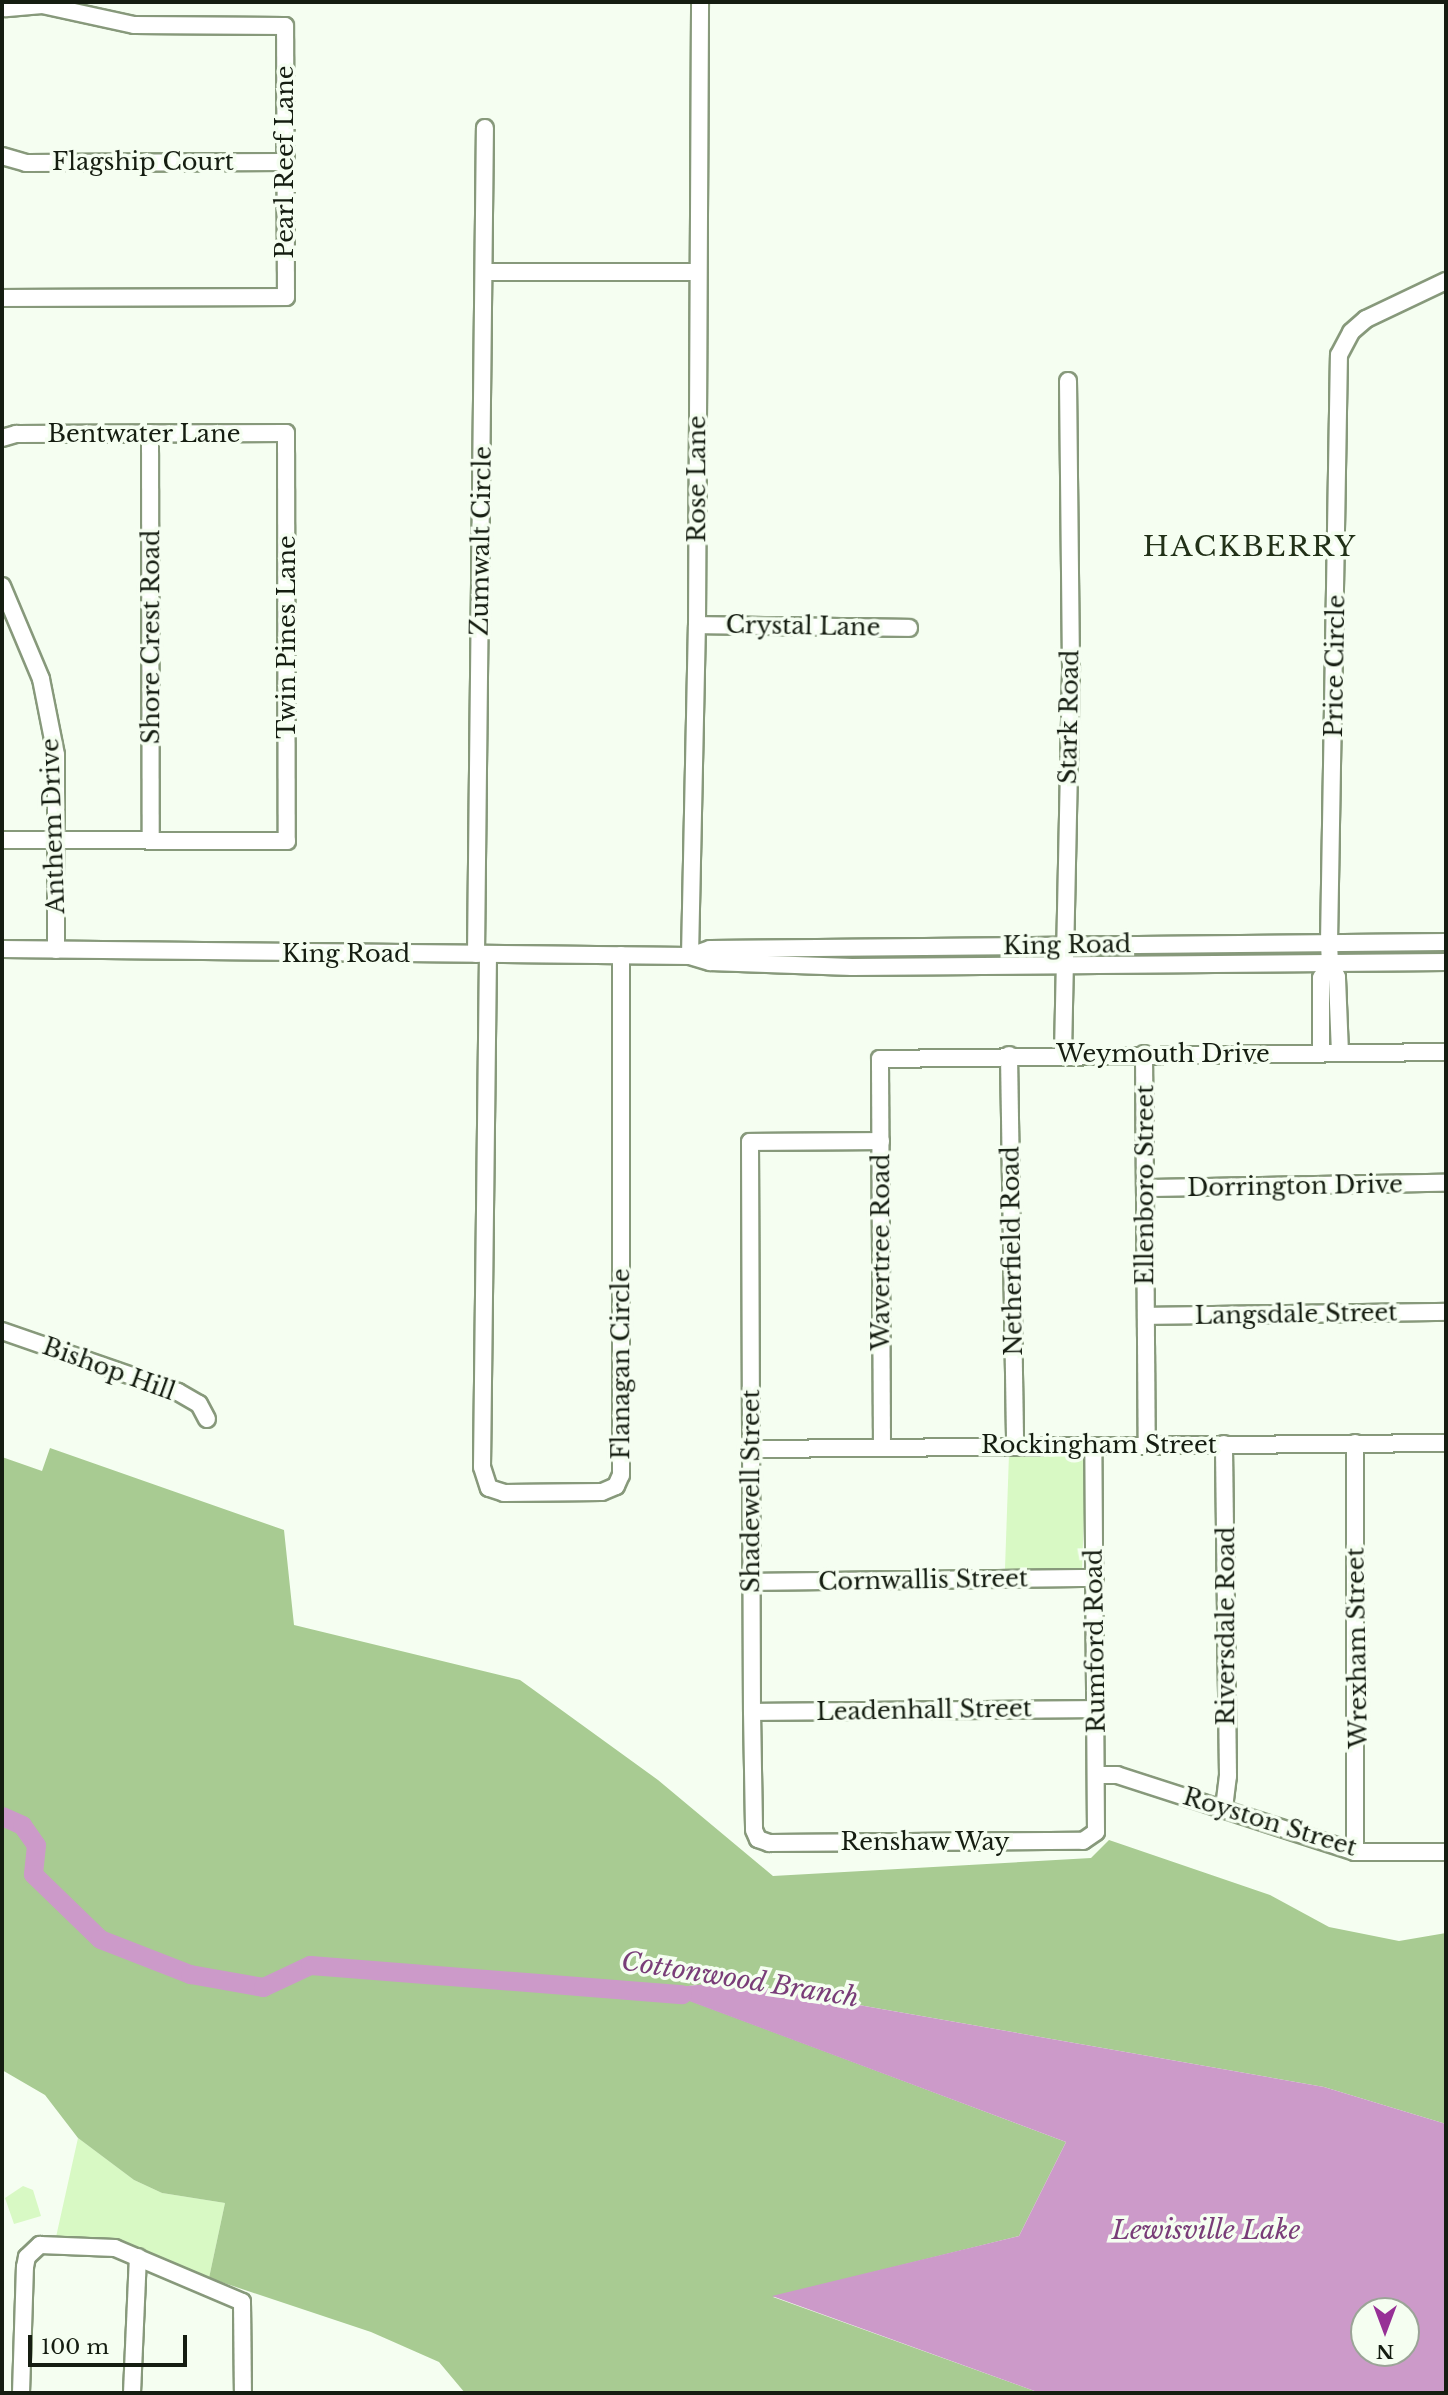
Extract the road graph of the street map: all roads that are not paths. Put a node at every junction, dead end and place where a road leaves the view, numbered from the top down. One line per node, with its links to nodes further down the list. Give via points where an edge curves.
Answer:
1 (700, 2): 8 (street, Rose Lane)
2 (38, 4): 3 (street); 6 (street, Pearl Reef Lane, via 134,25 285,26)
3 (5, 7)
4 (485, 128): 7 (street, Zumwalt Circle)
5 (2, 156): 6 (street, Flagship Court, via 26,163)
6 (285, 162): 10 (street, Pearl Reef Lane, via 286,297)
7 (485, 272): 8 (street); 28 (street, Zumwalt Circle)
8 (697, 272): 16 (street, Rose Lane)
9 (1446, 281): 22 (street, Price Circle, via 1366,320 1351,332 1339,355)
10 (2, 298)
11 (1068, 381): 24 (street, Stark Road, via 1071,667)
12 (150, 433): 13 (street, Bentwater Lane); 14 (street, Bentwater Lane); 20 (street, Shore Crest Road)
13 (286, 433): 20 (street, Twin Pines Lane, via 287,841)
14 (2, 438)
15 (2, 586): 19 (street, Anthem Drive, via 41,678 56,755)
16 (697, 625): 17 (street, Crystal Lane); 30 (street, Rose Lane)
17 (909, 628)
18 (2, 840): 19 (street)
19 (57, 840): 20 (street); 27 (street, Anthem Drive)
20 (152, 841)
21 (1446, 942): 22 (street, King Road)
22 (1329, 943): 23 (street, King Road); 32 (street, Price Circle)
23 (1249, 944): 24 (street, King Road); 33 (street)
24 (1063, 945): 25 (street, King Road); 34 (street, Stark Road)
25 (933, 947): 30 (street, King Road, via 710,949); 35 (street)
26 (2, 949): 27 (street, King Road)
27 (56, 950): 28 (street, King Road)
28 (482, 954): 29 (street, King Road); 29 (street, Flanagan Circle, via 482,1467 489,1488 505,1493 602,1492 616,1486 621,1475)
29 (621, 955): 30 (street, King Road)
30 (690, 956): 35 (street, King Road, via 710,962)
31 (1446, 962): 32 (street, King Road)
32 (1330, 963): 33 (street, King Road); 37 (street, via 1337,977); 40 (street, via 1321,978)
33 (1248, 964): 34 (street, King Road)
34 (1063, 965): 35 (street, King Road); 38 (street, Stark Road)
35 (933, 967)
36 (1446, 1052): 37 (street, Weymouth Drive)
37 (1340, 1053): 40 (street, Weymouth Drive)
38 (1063, 1054): 39 (street, Weymouth Drive); 41 (street, Weymouth Drive)
39 (1144, 1054): 40 (street, Weymouth Drive); 45 (street, Ellenboro Street)
40 (1321, 1054)
41 (1009, 1055): 42 (street, Weymouth Drive); 56 (street, Netherfield Road)
42 (880, 1059): 43 (street, Wavertree Road)
43 (881, 1141): 54 (street, Wavertree Road); 57 (street, Shadewell Street, via 750,1142)
44 (1446, 1183): 45 (street, Dorrington Drive)
45 (1145, 1188): 47 (street, Ellenboro Street)
46 (1446, 1312): 47 (street, Langsdale Street)
47 (1146, 1316): 53 (street, Ellenboro Street)
48 (2, 1331): 49 (street, Bishop Hill, via 178,1392 199,1404)
49 (207, 1419)
50 (1355, 1443): 51 (street, Rockingham Street); 52 (street, Rockingham Street); 66 (street, Wrexham Street)
51 (1446, 1443)
52 (1224, 1444): 53 (street, Rockingham Street); 63 (street, Riversdale Road, via 1228,1776)
53 (1147, 1445): 55 (street, Rockingham Street)
54 (882, 1446): 56 (street, Rockingham Street); 57 (street, Rockingham Street)
55 (1093, 1446): 56 (street, Rockingham Street); 58 (street, Rumford Road)
56 (1015, 1447)
57 (751, 1449): 59 (street, Shadewell Street)
58 (1095, 1578): 59 (street, Cornwallis Street); 60 (street, Rumford Road)
59 (751, 1582): 61 (street, Shadewell Street)
60 (1096, 1709): 61 (street, Leadenhall Street); 62 (street, Rumford Road)
61 (752, 1712): 65 (street, Shadewell Street, via 754,1830)
62 (1097, 1774): 63 (street, Royston Street, via 1116,1774); 64 (street, Rumford Road, via 1098,1824)
63 (1224, 1808): 66 (street, Royston Street)
64 (1092, 1835): 65 (street, Renshaw Way, via 1070,1841 769,1843)
65 (758, 1839)
66 (1356, 1852): 67 (street, Royston Street)
67 (1446, 1852)
68 (138, 2257): 69 (street, via 115,2248 33,2249 25,2267); 70 (street); 71 (street, via 242,2302)
69 (21, 2393)
70 (132, 2393)
71 (243, 2393)

